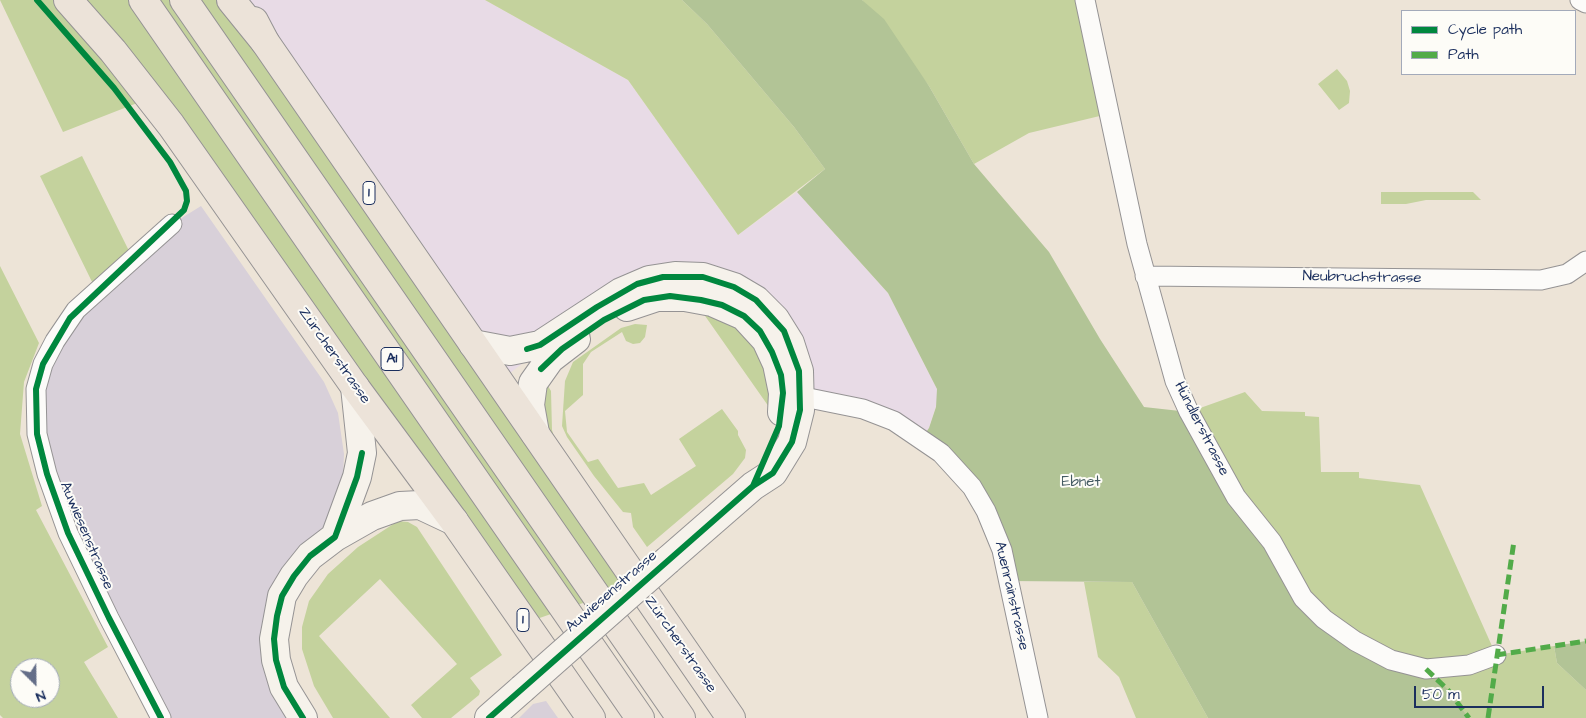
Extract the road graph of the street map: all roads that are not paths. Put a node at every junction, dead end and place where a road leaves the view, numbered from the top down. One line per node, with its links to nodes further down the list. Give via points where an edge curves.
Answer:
1 (68, 0): 14 (main road, Zürcherstrasse / 1, via 171,125)
2 (143, 0): 24 (main road, A1)
3 (184, 0): 25 (main road, A1)
4 (231, 0): 9 (main road)
5 (243, 0): 9 (main road, Zürcherstrasse / 1)
6 (1085, 0): 12 (street, Hündlerstrasse)
7 (1580, 0): 8 (street)
8 (1586, 3)
9 (265, 42): 13 (main road, Zürcherstrasse / 1)
10 (172, 224): 20 (street, Auwiesenstrasse, via 76,310 43,364 36,390 37,434 68,533)
11 (1583, 270): 12 (street, Neubruchstrasse, via 1533,280)
12 (1145, 276): 19 (street, Hündlerstrasse, via 1175,381 1186,407 1236,497 1272,542 1307,603 1355,641 1382,656 1408,665 1426,669 1451,668)
13 (473, 344): 15 (main road, Auwiesenstrasse, via 510,351 527,349 540,345 637,284 669,276 703,277 744,292 775,319 796,357); 16 (main road, Zürcherstrasse / 1)
14 (355, 387): 17 (main road, Zürcherstrasse / 1); 18 (main road, via 362,453 357,477)
15 (792, 395): 16 (main road, Auwiesenstrasse, via 760,331 744,316 707,301 657,297 616,313 545,364 533,383 530,398); 22 (main road, Auwiesenstrasse, bridge, via 798,424 773,473 752,486); 27 (street, Auenrainstrasse, via 863,409 894,421 941,453 972,487 1002,550)
16 (535, 433): 26 (main road, Zürcherstrasse / 1)
17 (454, 521): 18 (main road, via 428,508 408,505 372,516); 23 (main road, Zürcherstrasse / 1)
18 (335, 537): 21 (main road, via 310,556 294,576 282,596 277,616 276,660 284,687)
19 (1496, 655)
20 (162, 718)
21 (303, 718)
22 (489, 718)
23 (591, 718)
24 (640, 718)
25 (681, 718)
26 (731, 718)
27 (1038, 718)

